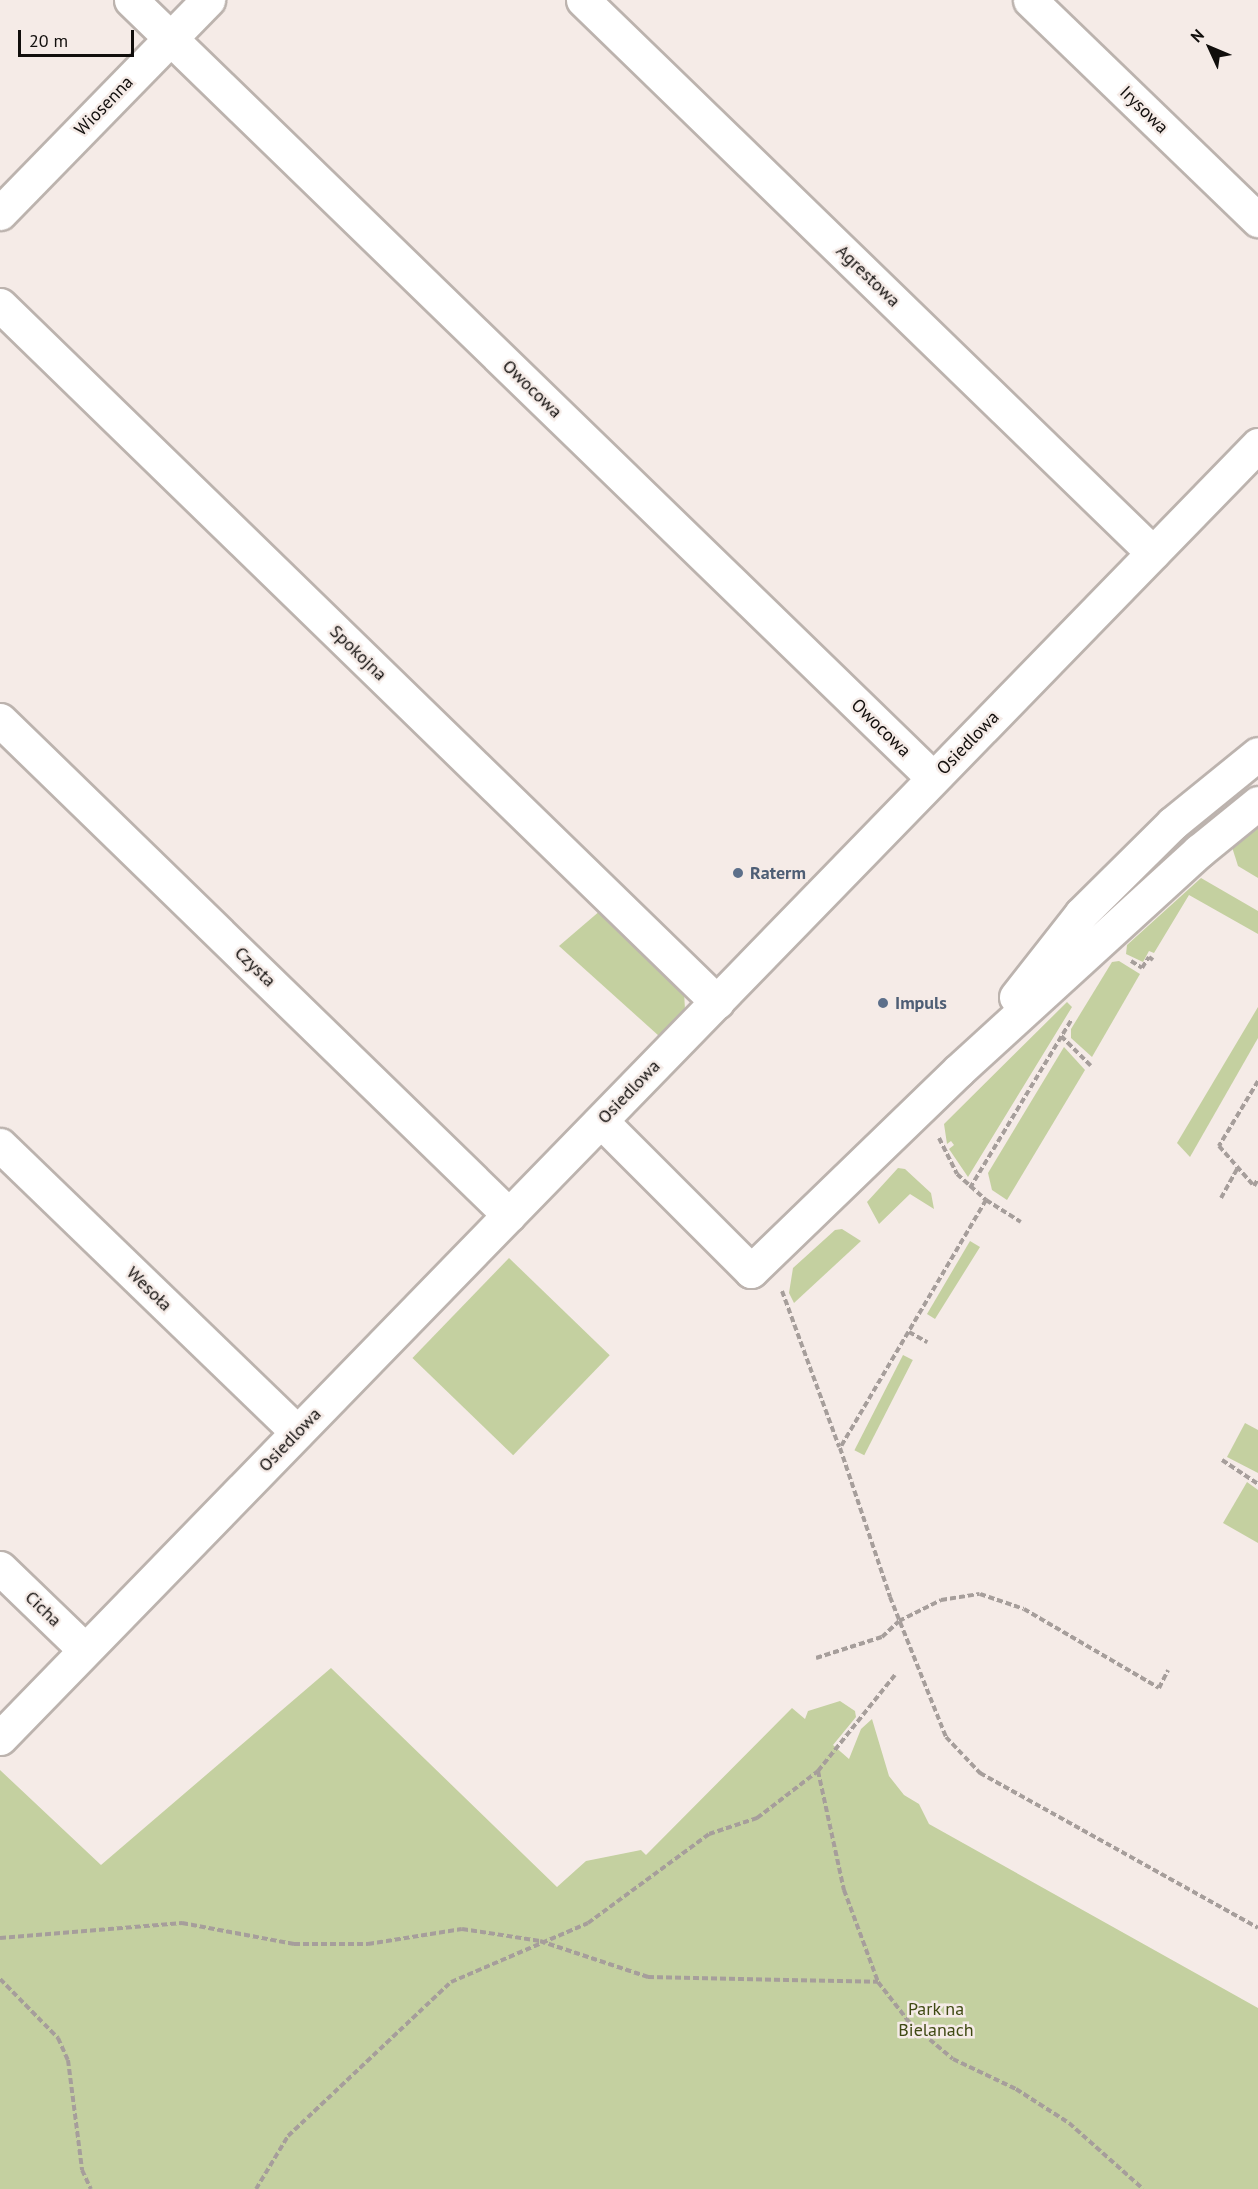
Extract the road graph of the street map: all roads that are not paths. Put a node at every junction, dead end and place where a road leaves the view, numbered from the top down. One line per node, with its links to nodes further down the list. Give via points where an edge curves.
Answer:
1 (131, 0): 5 (street, Owocowa)
2 (208, 0): 5 (street, Wiosenna)
3 (583, 0): 10 (street, Agrestowa)
4 (1030, 0): 7 (street, Irysowa)
5 (171, 38): 6 (street, Wiosenna); 13 (street, Owocowa)
6 (0, 213)
7 (1258, 220)
8 (0, 305): 15 (street, Spokojna)
9 (1258, 445): 10 (street, Osiedlowa)
10 (1153, 553): 13 (street, Osiedlowa)
11 (0, 720): 19 (street, Czysta)
12 (1258, 754): 16 (street, via 1181,816 1081,914)
13 (933, 778): 15 (street, Osiedlowa)
14 (1258, 803): 16 (street, via 1198,851)
15 (717, 1002): 17 (street, Osiedlowa)
16 (959, 1070): 17 (street, via 751,1271)
17 (601, 1121): 19 (street, Osiedlowa)
18 (0, 1145): 20 (street, Wesoła)
19 (509, 1215): 20 (street, Osiedlowa)
20 (297, 1432): 22 (street, Osiedlowa)
21 (0, 1568): 22 (street, Cicha)
22 (85, 1650): 23 (street, Osiedlowa)
23 (0, 1738)

